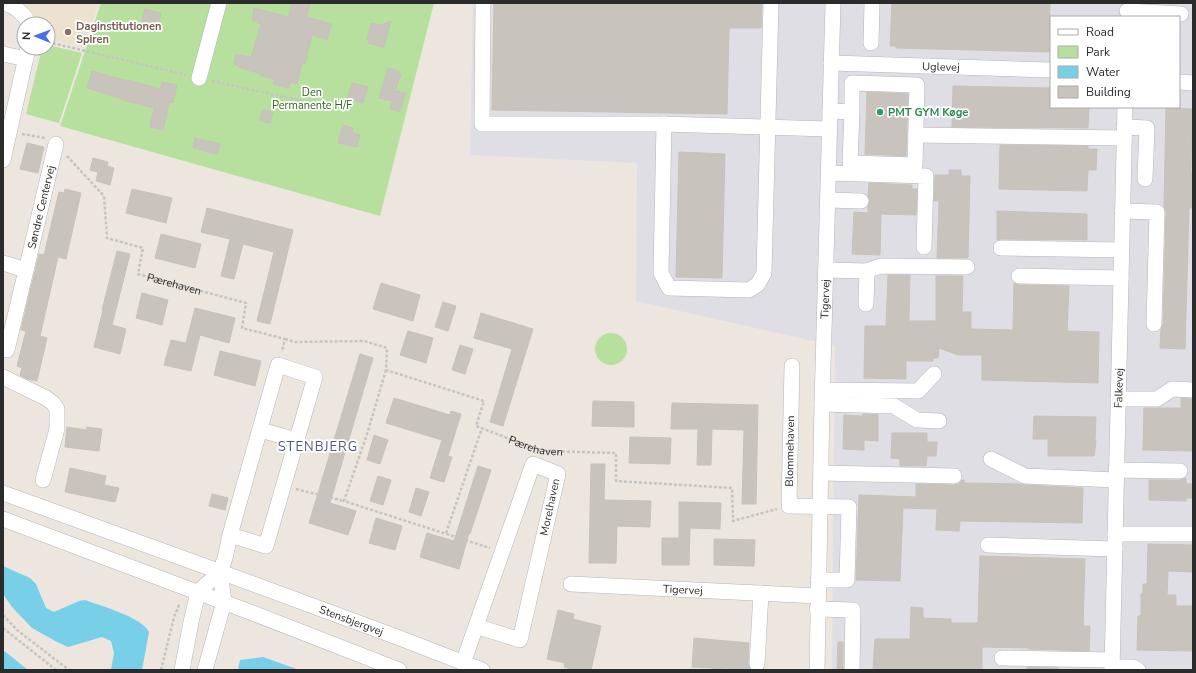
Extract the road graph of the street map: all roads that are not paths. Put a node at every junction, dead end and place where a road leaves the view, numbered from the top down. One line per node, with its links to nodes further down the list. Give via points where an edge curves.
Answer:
1 (4, 3): 9 (street)
2 (219, 3): 16 (street)
3 (483, 3): 22 (street, via 482,124)
4 (771, 3): 23 (street)
5 (833, 3): 14 (street, Tigervej)
6 (872, 3): 10 (street)
7 (1127, 10): 8 (street)
8 (1182, 14)
9 (24, 16)
10 (871, 43)
11 (3, 54): 12 (street)
12 (16, 54)
13 (27, 56): 27 (street)
14 (831, 63): 15 (street, Uglevej); 20 (street, Tigervej)
15 (1050, 70)
16 (199, 78)
17 (1180, 82): 18 (street)
18 (1193, 83)
19 (1125, 108): 25 (street, Falkevej)
20 (830, 111): 21 (street); 24 (street, Tigervej)
21 (852, 112): 26 (street, via 852,83 917,85); 26 (street, via 850,163 915,164)
22 (664, 124): 23 (street); 23 (street, via 661,273 669,288 749,290 758,284 764,273)
23 (769, 127): 24 (street)
24 (829, 128): 30 (street, Tigervej)
25 (1124, 133): 26 (street); 31 (street, via 1147,128); 34 (street, Falkevej)
26 (916, 134)
27 (7, 137): 29 (street)
28 (56, 144): 40 (street, Søndre Centervej)
29 (3, 160)
30 (829, 173): 32 (street, Tigervej); 35 (street, via 926,176)
31 (1145, 179)
32 (828, 200): 33 (street); 41 (street, Tigervej)
33 (862, 201)
34 (1122, 211): 37 (street, Falkevej); 46 (street, via 1157,212)
35 (924, 247)
36 (1001, 248): 37 (street)
37 (1122, 250): 44 (street, Falkevej)
38 (3, 264): 40 (street)
39 (967, 267): 42 (street, via 880,266)
40 (26, 270): 47 (street, Søndre Centervej)
41 (826, 270): 42 (street); 52 (street, Tigervej)
42 (867, 271): 45 (street)
43 (1019, 276): 44 (street)
44 (1121, 278): 53 (street, Falkevej)
45 (866, 304)
46 (1154, 324)
47 (7, 350)
48 (792, 366): 64 (street, Blommehaven, via 789,506)
49 (934, 374): 52 (street, via 918,391)
50 (3, 377): 62 (street, via 46,398 57,409 57,429)
51 (1193, 390): 53 (street, via 1172,389 1157,399)
52 (822, 397): 54 (street, via 894,406 917,420); 59 (street, Tigervej)
53 (1118, 399): 60 (street, Falkevej)
54 (939, 421)
55 (260, 430): 56 (street); 56 (street, via 278,365 315,377); 67 (street)
56 (297, 440): 67 (street, via 266,546)
57 (990, 459): 60 (street, via 1025,476)
58 (1180, 471): 60 (street)
59 (821, 473): 61 (street); 64 (street, Tigervej)
60 (1116, 475): 68 (street, Falkevej)
61 (954, 476)
62 (43, 480)
63 (3, 494): 70 (street, Stensbjergvej)
64 (820, 506): 71 (street, Tigervej); 71 (street, via 849,506 847,580)
65 (3, 519): 73 (street)
66 (1193, 534): 68 (street)
67 (230, 535): 70 (street)
68 (1115, 541): 69 (street); 81 (street, Falkevej)
69 (988, 545)
70 (220, 572): 73 (street); 75 (street); 79 (street, Stensbjergvej)
71 (818, 580): 76 (street, Tigervej)
72 (571, 584): 74 (street, Tigervej)
73 (191, 590): 75 (street); 82 (street, via 191,622)
74 (761, 593): 76 (street, Tigervej); 80 (street)
75 (224, 602): 83 (street); 84 (street)
76 (818, 602): 86 (street, Tigervej); 87 (street, via 853,610)
77 (476, 626): 77 (street, Morelhaven, via 520,640 558,474 533,464); 79 (street, Morelhaven)
78 (1002, 658): 81 (street)
79 (463, 663): 85 (street, Stensbjergvej)
80 (757, 664)
81 (1112, 666): 88 (street, via 1133,667)
82 (182, 670)
83 (205, 670)
84 (399, 670)
85 (482, 670)
86 (817, 670)
87 (852, 670)
88 (1138, 670)

